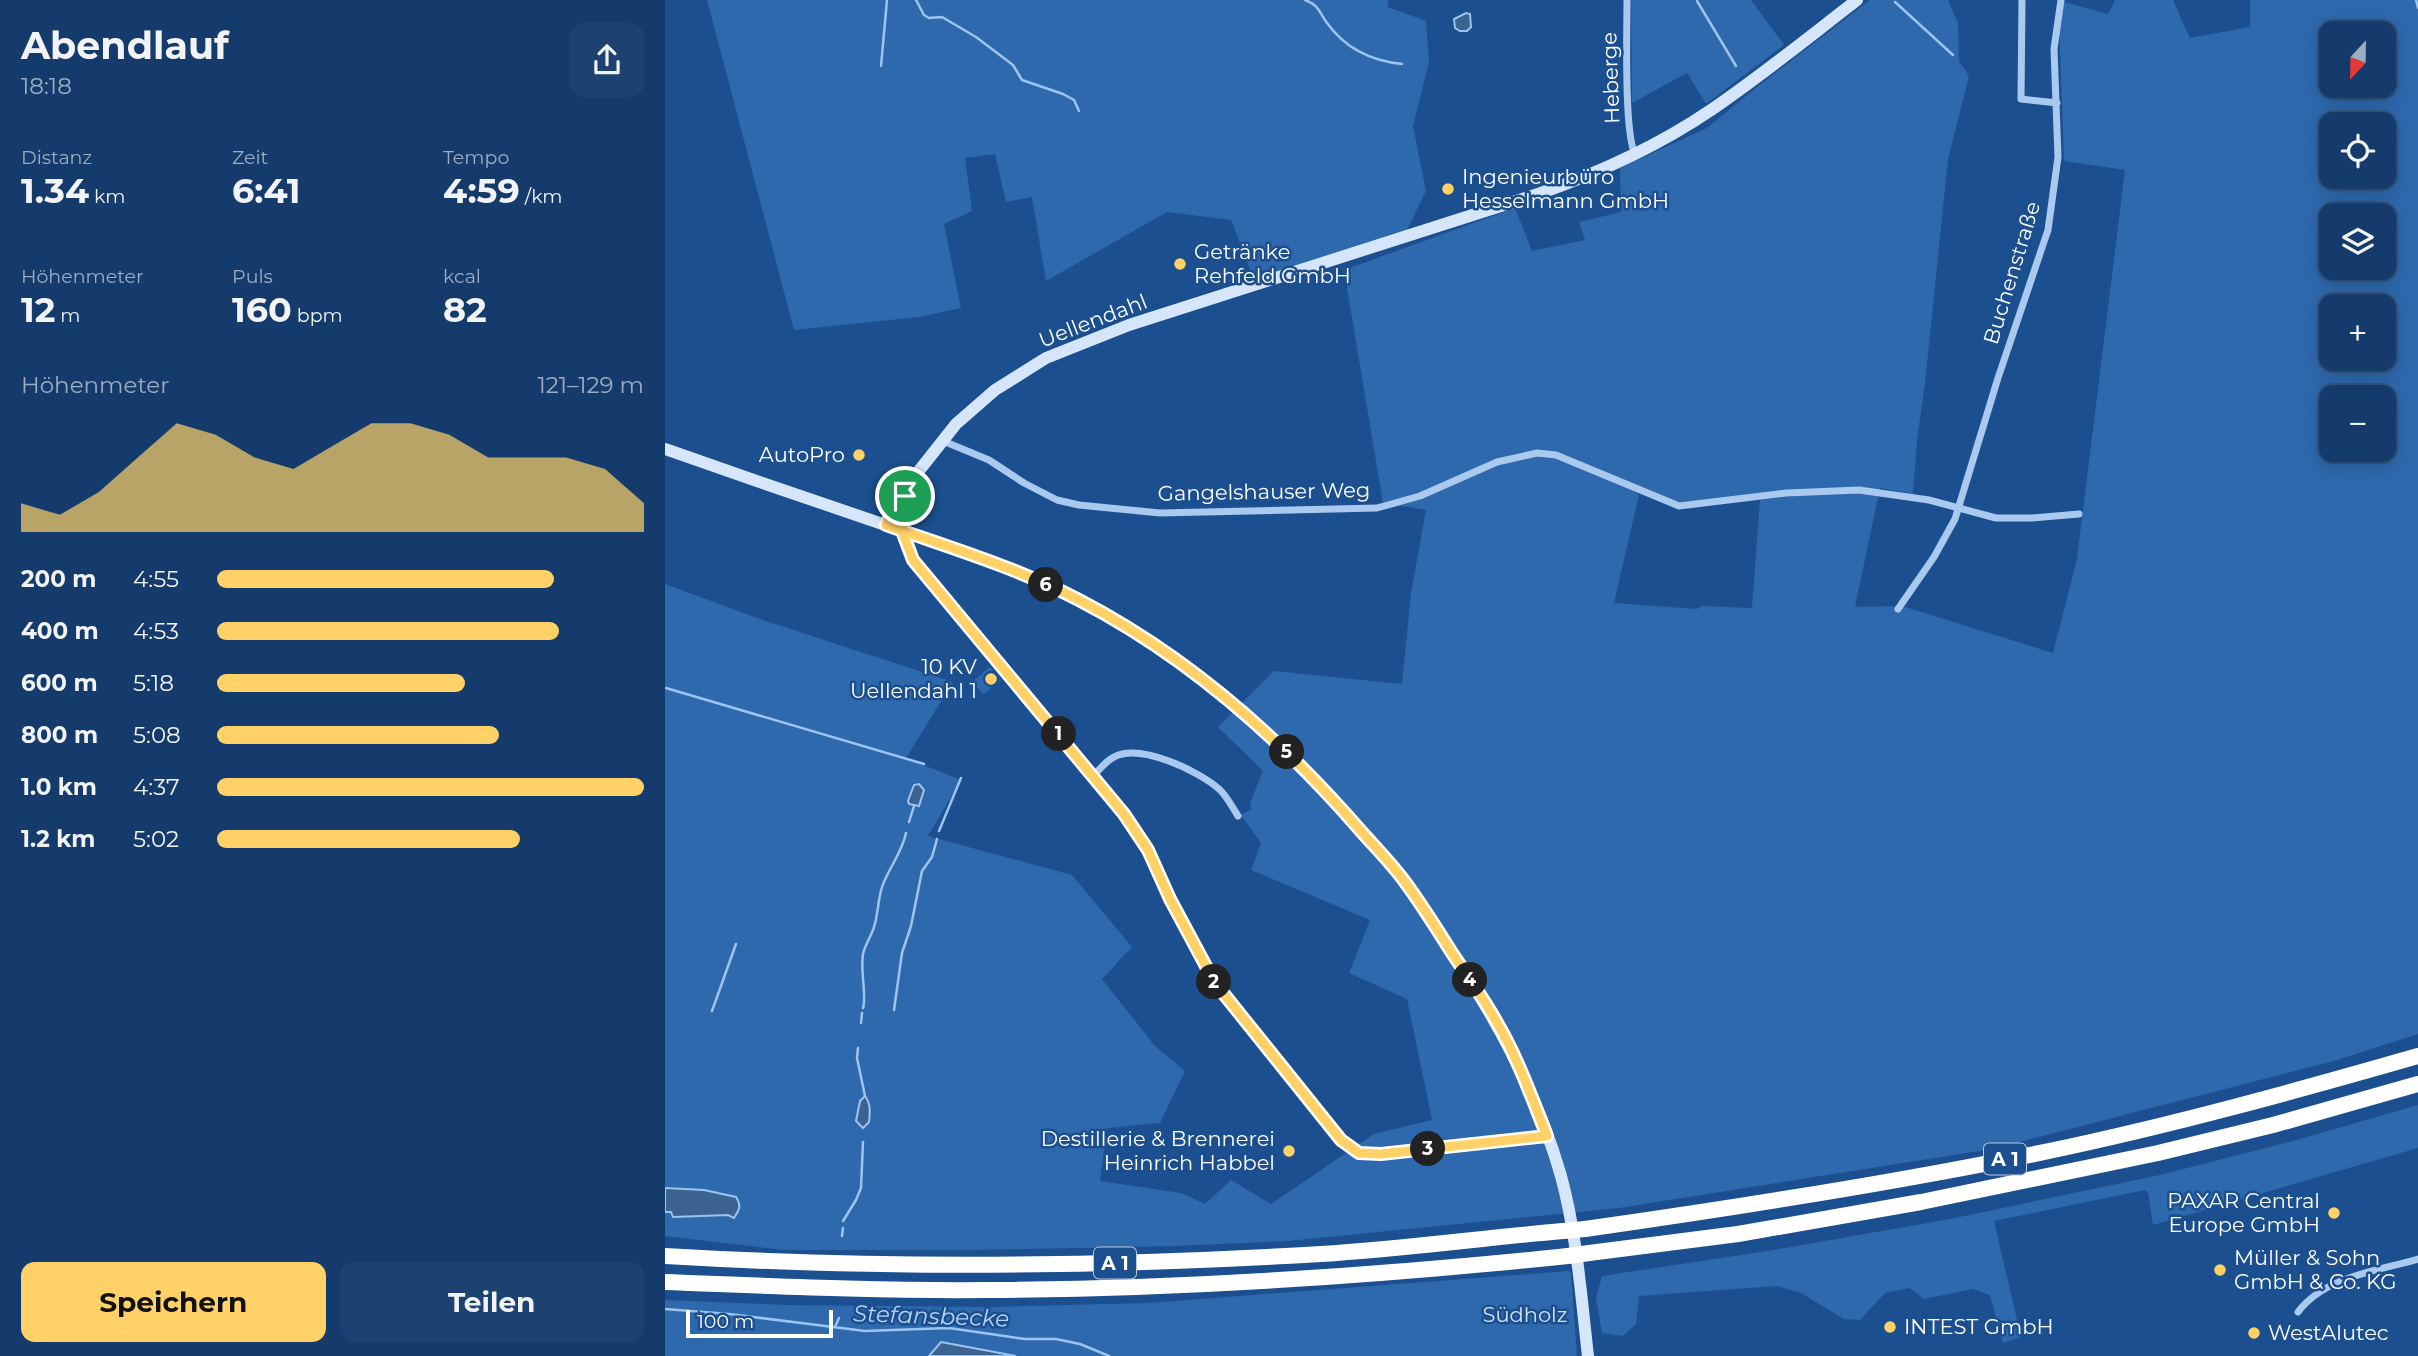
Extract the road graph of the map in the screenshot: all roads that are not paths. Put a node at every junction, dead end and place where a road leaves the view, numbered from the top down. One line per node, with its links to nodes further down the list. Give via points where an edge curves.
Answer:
1 (1627, 0): 6 (street, Heberge, via 1629,113)
2 (1857, 0): 6 (main road, Uellendahl, via 1712,109)
3 (2022, 0): 5 (street, via 2021,99)
4 (2061, 0): 5 (street, Buchenstraße, via 2054,49)
5 (2057, 103): 10 (street, Buchenstraße, via 2058,157 2048,230)
6 (1635, 154): 7 (main road, Uellendahl, via 1568,184 1129,325 1046,358 995,390)
7 (942, 441): 9 (main road, Uellendahl); 10 (street, Gangelshauser Weg, via 979,455 1057,500 1160,513 1377,508 1420,496 1497,462 1537,453 1556,455 1679,506 1859,490)
8 (665, 449): 12 (main road)
9 (905, 496): 12 (main road, Uellendahl, via 895,504); 13 (main road, Uellendahl)
10 (1958, 508): 11 (street, Gangelshauser Weg, via 2002,518); 14 (street, via 1934,557)
11 (2079, 514)
12 (886, 525): 13 (main road)
13 (902, 531): 15 (street, via 925,577); 19 (main road, via 1037,580 1090,606 1178,662 1270,735 1404,880 1502,1031)
14 (1898, 609)
15 (1094, 775): 16 (street, via 1115,756 1134,753 1156,758 1210,782); 19 (street, via 1148,850 1215,983 1341,1140 1359,1153 1381,1154)
16 (1238, 816)
17 (2418, 1056): 20 (highway, A 1, bridge, via 2051,1151 1736,1208 1563,1231 1323,1254 1083,1264 896,1264)
18 (2418, 1084): 22 (highway, A 1, bridge, via 2158,1153 1921,1202 1738,1234 1568,1256 1332,1278 1096,1288 891,1290)
19 (1547, 1136): 24 (main road, via 1570,1216)
20 (665, 1256)
21 (2418, 1259): 23 (street, via 2331,1284)
22 (665, 1282)
23 (2298, 1312)
24 (1588, 1356)

